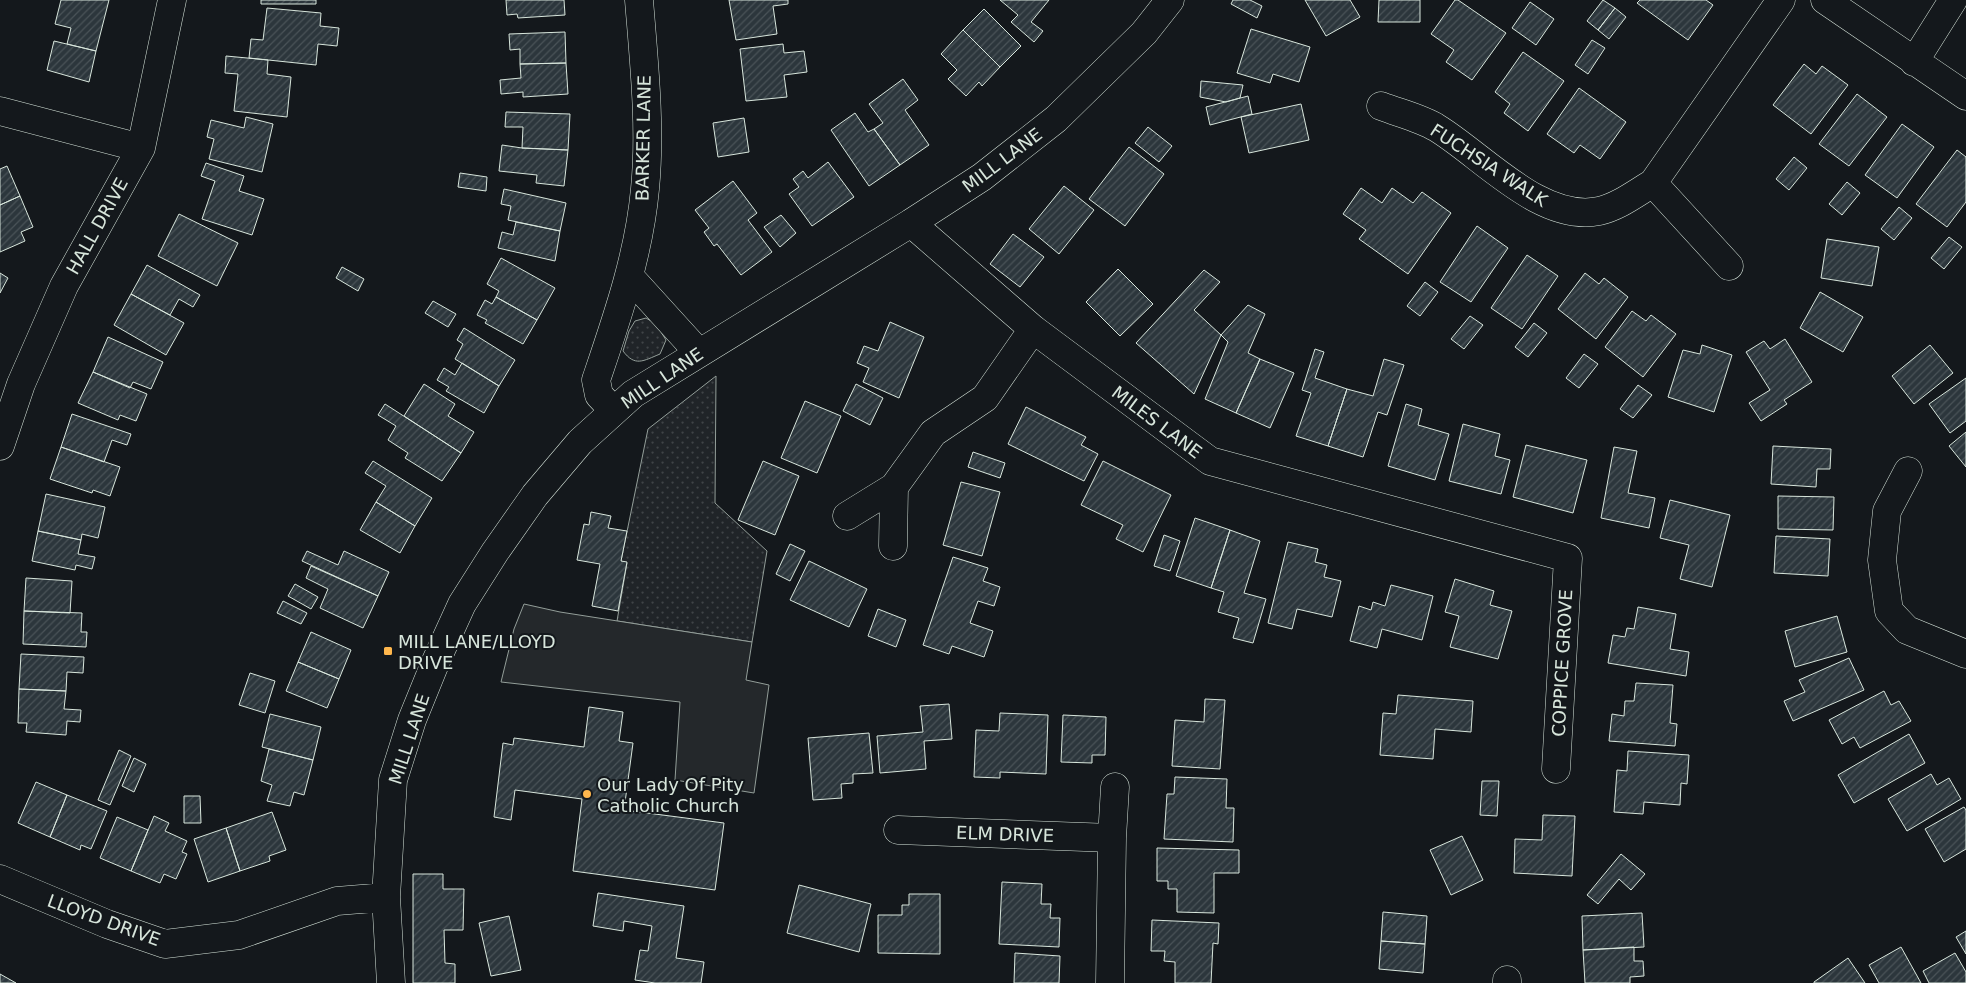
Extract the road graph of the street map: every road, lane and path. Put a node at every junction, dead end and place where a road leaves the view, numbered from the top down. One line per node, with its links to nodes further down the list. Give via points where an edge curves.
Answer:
1 (172, 0): 11 (street, HALL DRIVE)
2 (639, 0): 15 (street, BARKER LANE, via 647,101 645,189)
3 (1170, 0): 13 (street, MILL LANE, via 1144,33 1056,119 982,177)
4 (1781, 0): 12 (street, FUCHSIA WALK)
5 (1825, 0): 7 (street)
6 (1953, 0): 7 (street)
7 (1914, 62): 8 (street)
8 (1966, 96)
9 (1381, 106): 12 (street, FUCHSIA WALK, via 1436,127 1538,200 1568,212 1599,211 1628,199)
10 (0, 111): 11 (street)
11 (141, 148): 19 (street, HALL DRIVE, via 64,286 21,384)
12 (1653, 183): 14 (street)
13 (911, 223): 16 (street, MILES LANE); 17 (street, MILL LANE)
14 (1729, 266)
15 (629, 276): 17 (street); 18 (street, BARKER LANE, via 596,380 600,395)
16 (1033, 329): 21 (street, via 985,398 933,433); 24 (street, MILES LANE, via 1210,461)
17 (699, 353): 18 (street, MILL LANE, via 633,394)
18 (614, 411): 31 (street, MILL LANE, via 580,442 535,495 462,604 412,720 393,780)
19 (0, 446)
20 (1908, 472): 25 (street, via 1887,511 1882,560 1889,611 1907,630)
21 (894, 487): 22 (street); 23 (street)
22 (847, 516)
23 (893, 546)
24 (1568, 558): 26 (street, COPPICE GROVE)
25 (1966, 654)
26 (1556, 769)
27 (1115, 787): 29 (street)
28 (898, 830): 29 (street, ELM DRIVE)
29 (1112, 838): 33 (street)
30 (0, 879): 31 (street, LLOYD DRIVE, via 107,924 165,944 239,935 337,901)
31 (386, 897): 32 (street, MILL LANE)
32 (391, 983)
33 (1110, 983)

